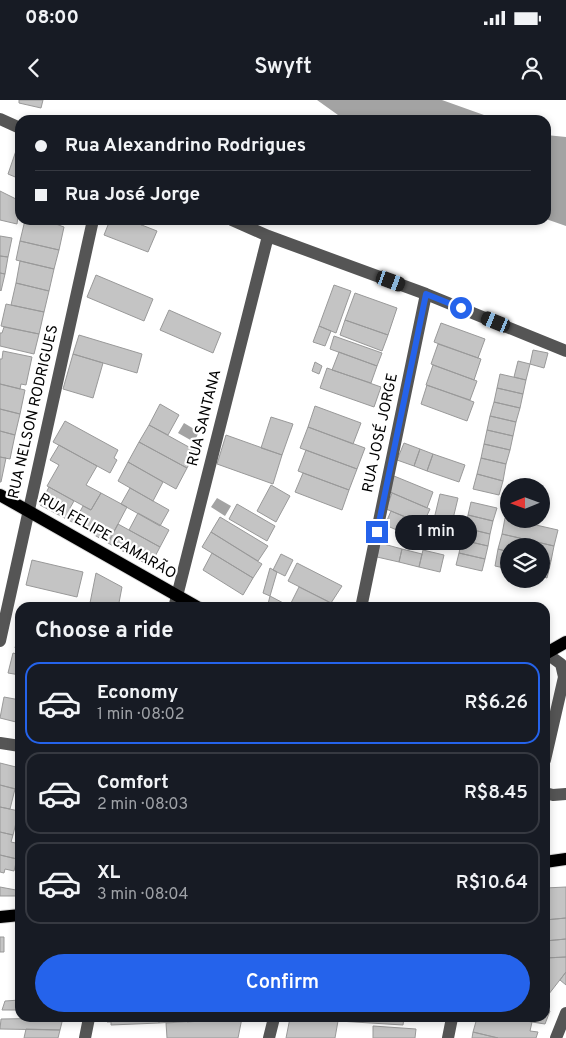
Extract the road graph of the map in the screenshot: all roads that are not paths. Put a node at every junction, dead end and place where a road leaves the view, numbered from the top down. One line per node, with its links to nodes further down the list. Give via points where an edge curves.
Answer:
1 (0, 119): 2 (street)
2 (15, 126)
3 (92, 225): 9 (street, RUA NELSON RODRIGUES)
4 (243, 225): 5 (street)
5 (268, 236): 6 (street); 10 (street, RUA SANTANA)
6 (426, 294): 7 (street); 11 (street, RUA JOSÉ JORGE)
7 (566, 350)
8 (0, 495): 9 (main road, RUA FELIPE CAMARÃO)
9 (29, 511): 10 (main road, RUA FELIPE CAMARÃO); 12 (street, RUA NELSON RODRIGUES)
10 (175, 601)
11 (362, 602)
12 (0, 641)
13 (566, 642): 14 (main road)
14 (550, 651)
15 (550, 657): 16 (street, via 560,664 564,677)
16 (550, 738)
17 (0, 743): 18 (street)
18 (15, 745)
19 (550, 794): 20 (street)
20 (566, 794)
21 (566, 859): 22 (main road)
22 (550, 861)
23 (15, 916): 24 (main road)
24 (0, 917)
25 (566, 1013): 32 (street)
26 (88, 1022): 29 (street)
27 (273, 1022): 30 (street)
28 (451, 1022): 31 (street)
29 (85, 1038)
30 (269, 1038)
31 (448, 1038)
32 (556, 1038)

